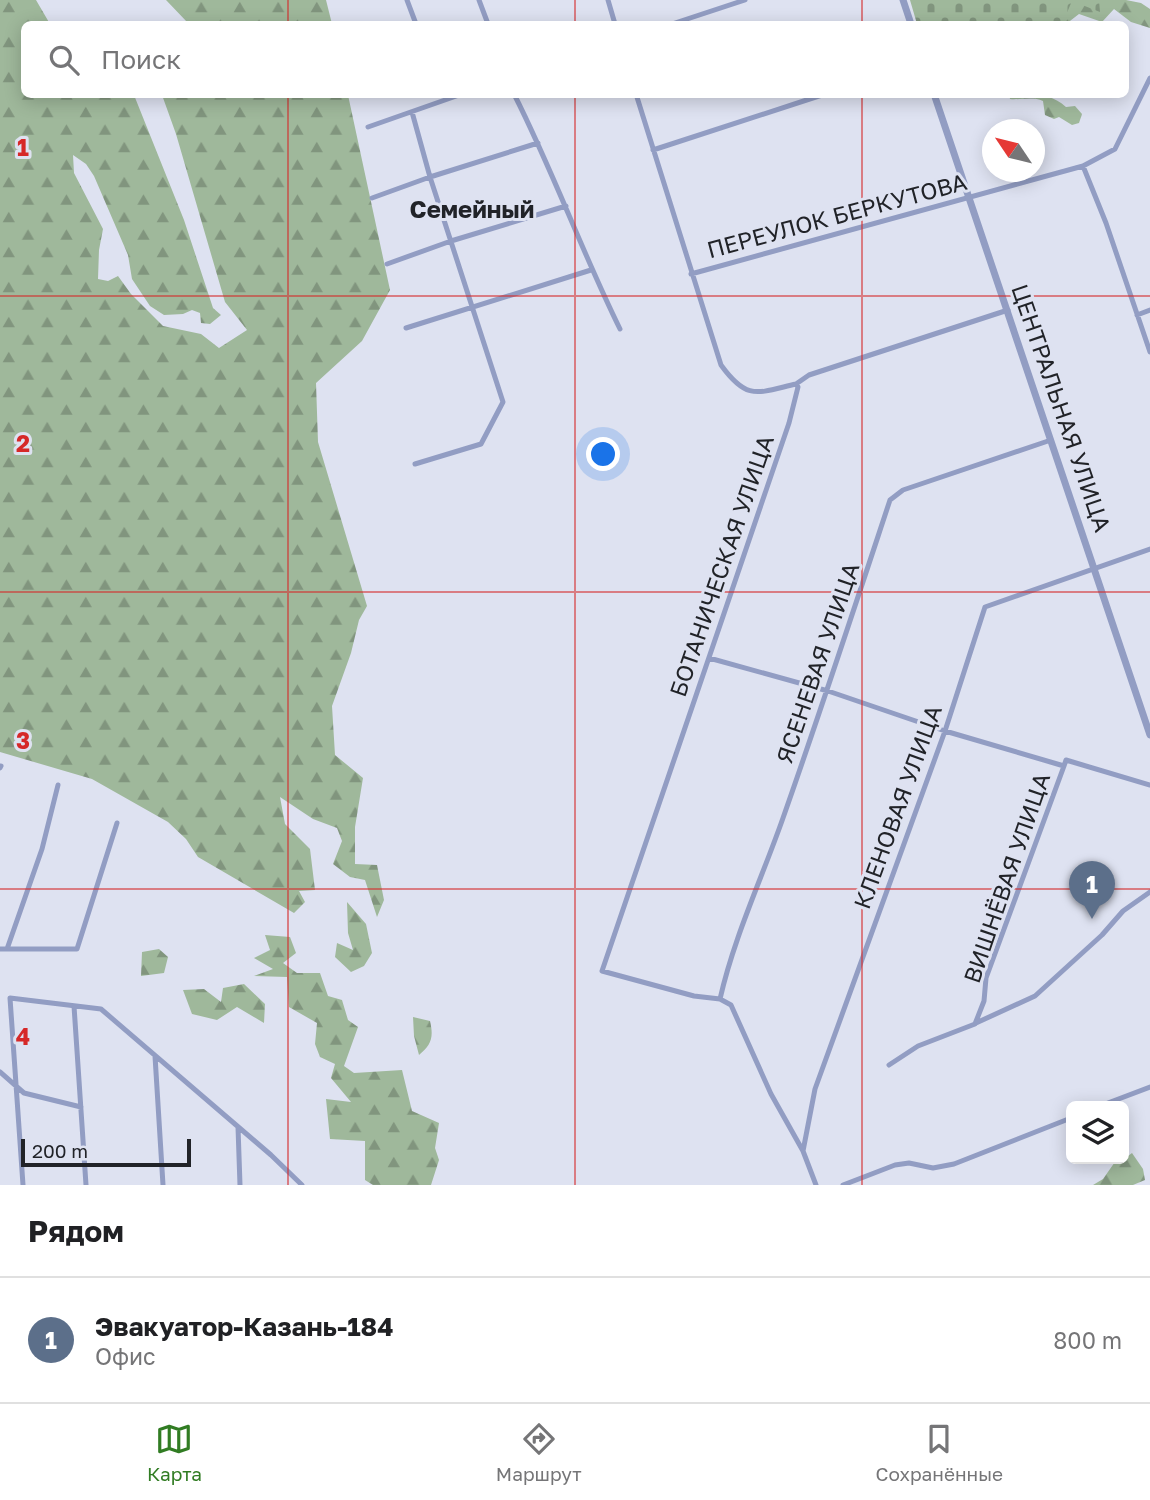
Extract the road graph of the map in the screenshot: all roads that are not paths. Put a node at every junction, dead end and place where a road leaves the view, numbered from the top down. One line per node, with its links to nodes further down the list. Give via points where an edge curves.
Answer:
1 (407, 0): 6 (street)
2 (479, 0): 7 (street)
3 (608, 0): 8 (street)
4 (745, 0): 9 (street)
5 (904, 0): 10 (street)
6 (415, 21)
7 (487, 21)
8 (614, 21)
9 (680, 21)
10 (910, 21)
11 (1150, 78): 21 (street, ПЕРЕУЛОК БЕРКУТОВА, via 1115,149)
12 (451, 98): 17 (street)
13 (516, 98): 19 (street)
14 (637, 98): 20 (street)
15 (813, 98): 20 (street)
16 (935, 98): 24 (street, ЦЕНТРАЛЬНАЯ УЛИЦА)
17 (412, 112): 18 (street); 22 (street)
18 (368, 127)
19 (538, 143): 22 (street); 25 (street)
20 (653, 150): 29 (street)
21 (1083, 166): 24 (street, ПЕРЕУЛОК БЕРКУТОВА); 33 (street)
22 (430, 177): 23 (street); 26 (street)
23 (372, 198)
24 (968, 198): 29 (street, ПЕРЕУЛОК БЕРКУТОВА); 31 (street, ЦЕНТРАЛЬНАЯ УЛИЦА)
25 (566, 206): 26 (street); 28 (street)
26 (451, 241): 27 (street); 30 (street)
27 (387, 264)
28 (591, 270): 30 (street); 35 (street)
29 (691, 274): 37 (street, via 717,357 729,376 755,393)
30 (471, 307): 34 (street); 39 (street, via 503,402 481,444)
31 (1007, 310): 37 (street, via 809,374); 38 (street, ЦЕНТРАЛЬНАЯ УЛИЦА)
32 (1150, 310): 33 (street)
33 (1138, 315): 36 (street)
34 (406, 328)
35 (620, 329)
36 (1150, 352)
37 (796, 384): 42 (street, БОТАНИЧЕСКАЯ УЛИЦА, via 789,423)
38 (1052, 440): 41 (street, ЦЕНТРАЛЬНАЯ УЛИЦА); 43 (street, ЯСЕНЕВАЯ УЛИЦА, via 904,490 890,500)
39 (415, 464)
40 (1150, 549): 41 (street, КЛЕНОВАЯ УЛИЦА)
41 (1094, 568): 44 (street, КЛЕНОВАЯ УЛИЦА, via 985,607); 45 (street, ЦЕНТРАЛЬНАЯ УЛИЦА)
42 (709, 659): 43 (street); 52 (street, БОТАНИЧЕСКАЯ УЛИЦА, via 602,971)
43 (828, 691): 44 (street); 52 (street, ЯСЕНЕВАЯ УЛИЦА)
44 (945, 731): 46 (street); 64 (street, КЛЕНОВАЯ УЛИЦА, via 815,1089)
45 (1150, 734)
46 (1064, 766): 48 (street, via 1066,760); 54 (street, ВИШНЁВАЯ УЛИЦА, via 986,978 984,1002)
47 (58, 785): 51 (street, via 42,849)
48 (1150, 785)
49 (117, 823): 51 (street, via 77,949)
50 (1150, 892): 54 (street, via 1123,911 1035,996)
51 (4, 949)
52 (720, 999): 64 (street, via 731,1005)
53 (74, 1006): 55 (street, via 101,1009); 58 (street, via 10,998); 61 (street)
54 (975, 1024): 56 (street, via 918,1046)
55 (155, 1056): 63 (street); 67 (street)
56 (888, 1065)
57 (0, 1072): 58 (street)
58 (16, 1086): 61 (street, via 24,1093); 65 (street)
59 (1150, 1087): 60 (street)
60 (1113, 1101)
61 (81, 1107): 66 (street)
62 (1066, 1120): 71 (street, via 954,1164 933,1168 895,1165)
63 (238, 1127): 68 (street); 69 (street)
64 (803, 1151): 70 (street)
65 (23, 1185)
66 (86, 1185)
67 (163, 1185)
68 (240, 1185)
69 (302, 1185)
70 (816, 1185)
71 (843, 1185)

